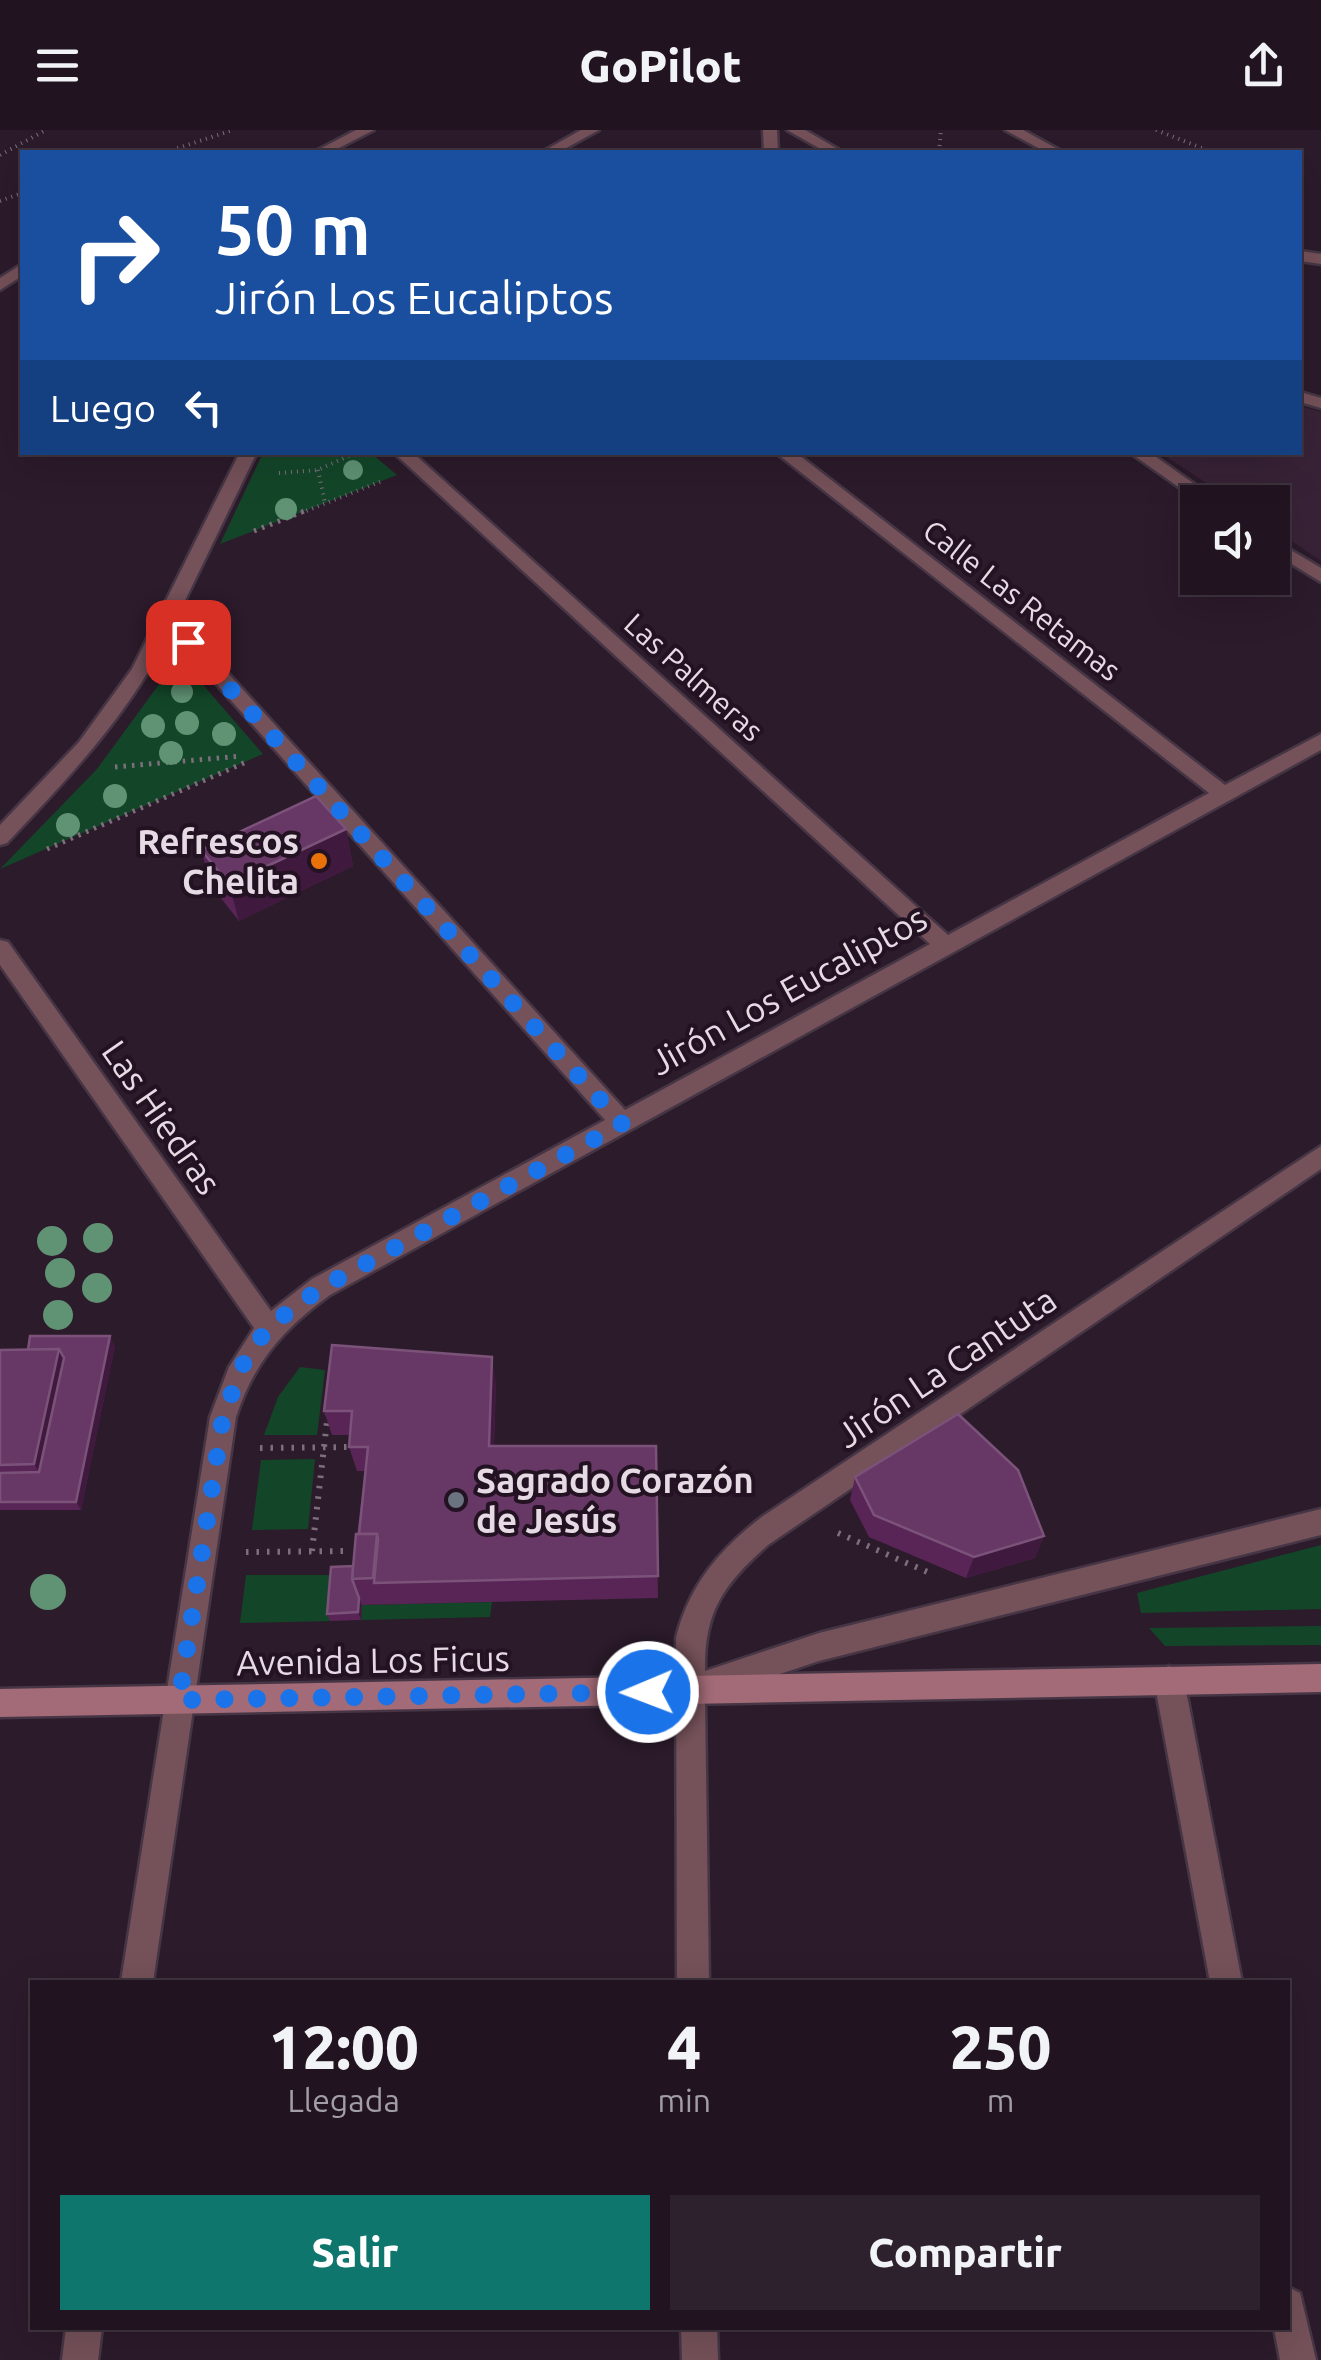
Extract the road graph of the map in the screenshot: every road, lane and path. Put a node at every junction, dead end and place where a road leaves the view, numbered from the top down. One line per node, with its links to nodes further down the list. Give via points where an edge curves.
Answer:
1 (46, 130): 14 (path)
2 (234, 130): 8 (path)
3 (367, 130): 9 (street)
4 (592, 130): 10 (street)
5 (794, 130): 11 (street)
6 (1012, 130): 12 (street)
7 (1156, 130): 13 (path)
8 (172, 150)
9 (325, 150)
10 (554, 150)
11 (832, 150)
12 (1052, 150)
13 (1207, 150)
14 (0, 155)
15 (248, 455): 28 (street)
16 (351, 455): 20 (path)
17 (404, 455): 36 (street, Las Palmeras)
18 (787, 455): 33 (street, Calle Las Retamas)
19 (1141, 455): 23 (street)
20 (318, 470): 21 (path); 24 (path)
21 (266, 474)
22 (398, 475): 24 (path)
23 (1186, 485)
24 (325, 503): 25 (path)
25 (254, 531)
26 (1290, 556): 27 (street)
27 (1321, 576)
28 (169, 620): 34 (street, via 106,723); 38 (street)
29 (1321, 742): 33 (street, Jirón Los Eucaliptos)
30 (263, 754): 35 (path)
31 (245, 756): 32 (path)
32 (98, 769)
33 (1223, 794): 36 (street, Jirón Los Eucaliptos)
34 (0, 838)
35 (35, 854)
36 (946, 946): 38 (street, Jirón Los Eucaliptos)
37 (0, 948): 40 (street, Las Hiedras)
38 (622, 1124): 40 (street, Jirón Los Eucaliptos, via 321,1288)
39 (1321, 1156): 53 (street, Jirón La Cantuta, via 750,1542 700,1605 690,1638)
40 (268, 1327): 54 (street, Jirón Los Eucaliptos, via 242,1366 223,1417)
41 (330, 1398): 43 (path)
42 (352, 1447): 43 (path)
43 (324, 1448): 44 (path); 48 (path)
44 (250, 1449)
45 (1321, 1522): 53 (street, Avenida Los Ficus, via 820,1646)
46 (829, 1529): 50 (path)
47 (350, 1550): 48 (path)
48 (312, 1551): 49 (path)
49 (236, 1552)
50 (948, 1581)
51 (1321, 1678): 52 (street, Avenida Los Ficus)
52 (1169, 1680): 53 (street, Avenida Los Ficus); 58 (street)
53 (688, 1691): 54 (street, Avenida Los Ficus); 57 (street, Jirón La Cantuta)
54 (179, 1700): 55 (street, Avenida Los Ficus); 56 (street, Jirón Los Eucaliptos)
55 (0, 1703)
56 (136, 1980)
57 (693, 1980)
58 (1226, 1980)
59 (1290, 2315): 64 (street)
60 (84, 2330): 62 (street)
61 (699, 2330): 63 (street)
62 (80, 2360)
63 (700, 2360)
64 (1298, 2360)

